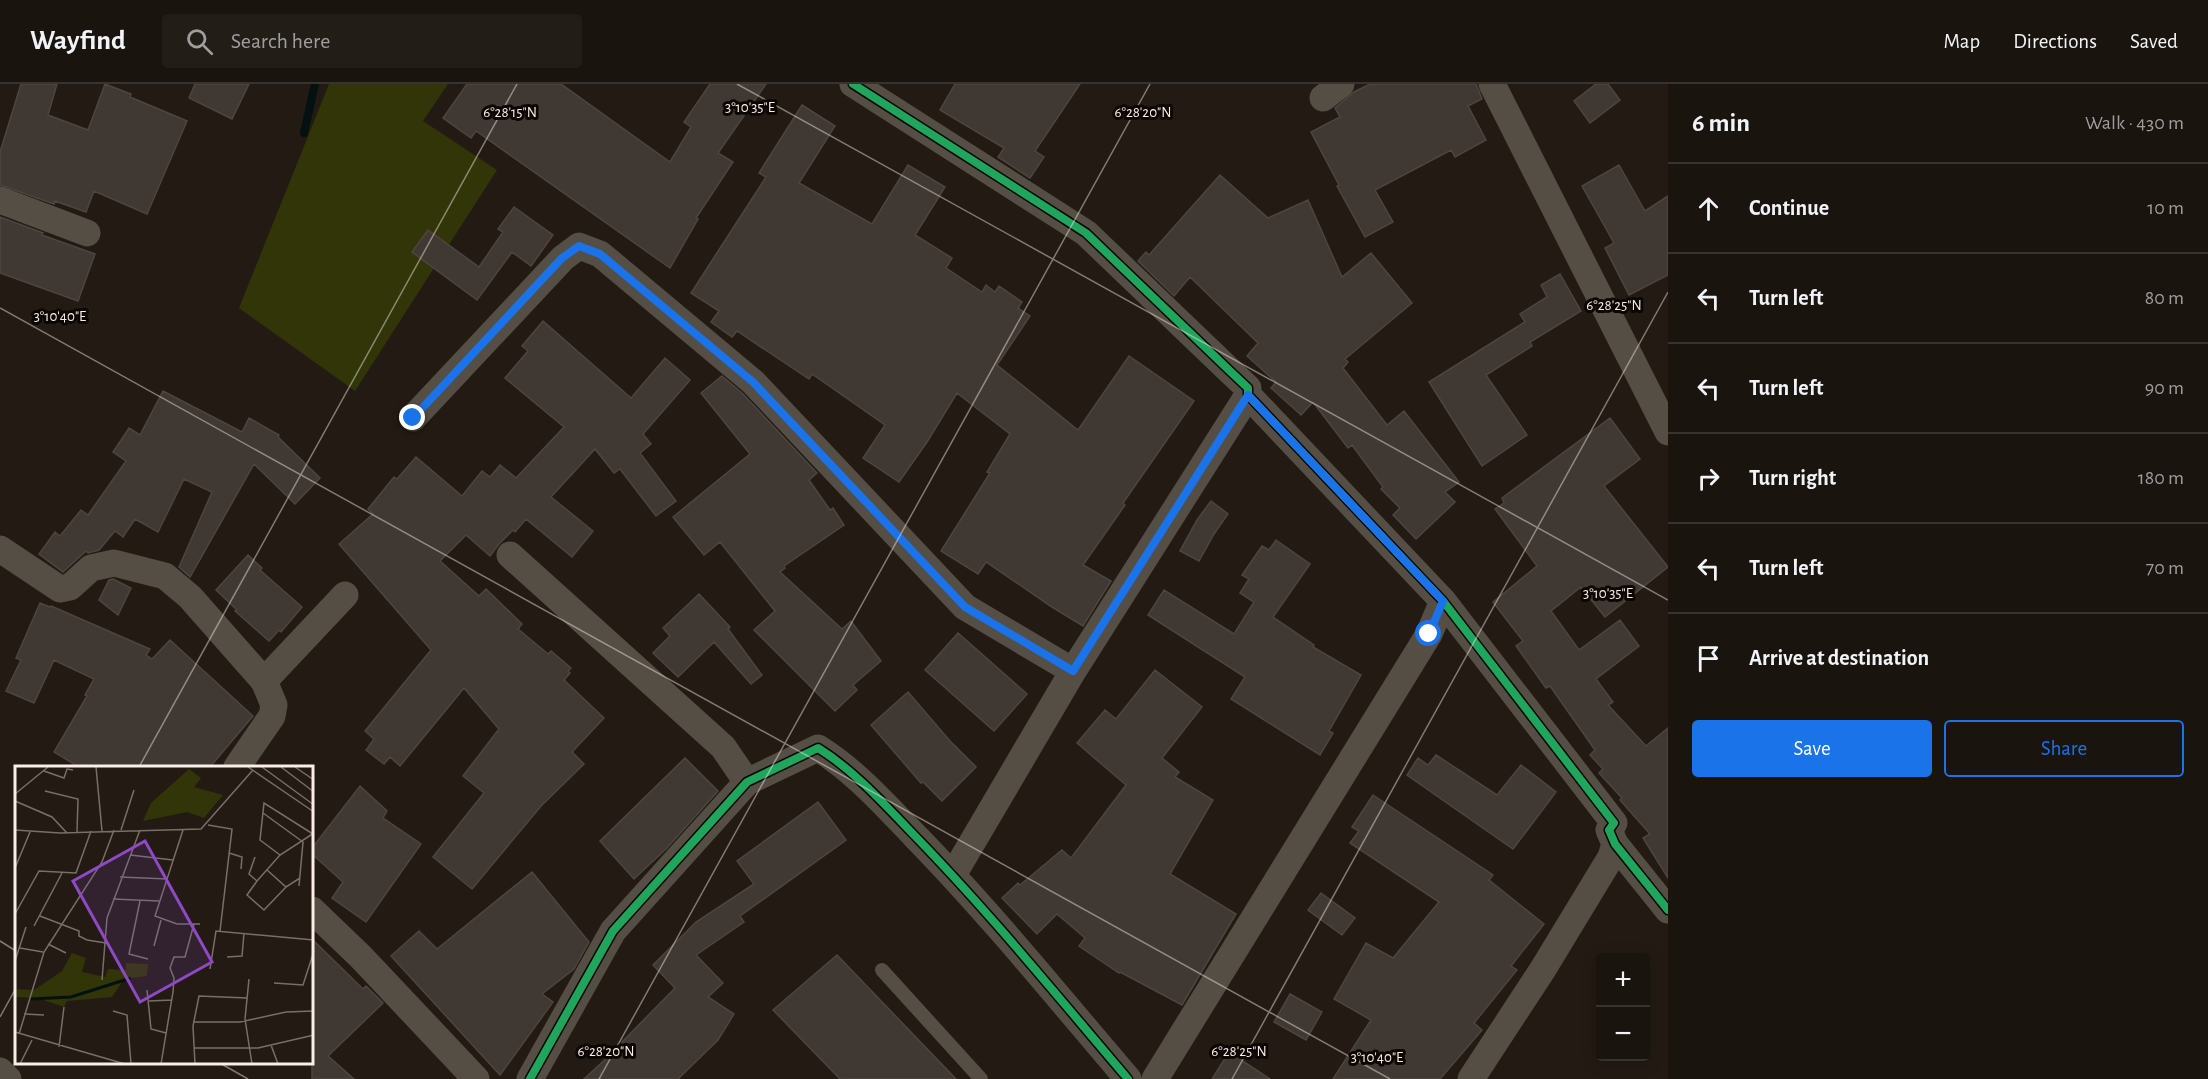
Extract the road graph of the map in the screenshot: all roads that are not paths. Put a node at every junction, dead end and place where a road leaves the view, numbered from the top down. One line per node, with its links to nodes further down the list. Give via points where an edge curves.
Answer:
1 (853, 84): 5 (street, via 1086,233 1248,388)
2 (1491, 84): 7 (street)
3 (0, 200): 4 (street)
4 (87, 232)
5 (1248, 395): 11 (street); 12 (street)
6 (413, 418): 12 (street, via 562,258 579,246 600,254 753,382 965,607)
7 (1668, 432)
8 (0, 549): 13 (street, via 60,589 70,587 91,568 114,563 165,576 190,597)
9 (510, 555): 15 (street, via 723,747)
10 (345, 595): 13 (street)
11 (1443, 601): 16 (street, via 1614,823 1609,830); 27 (street, via 1429,634)
12 (1073, 671): 17 (street)
13 (264, 681): 14 (street, via 274,705 272,716)
14 (238, 766)
15 (747, 782): 17 (street, via 818,748 837,760); 24 (street, via 613,931)
16 (1615, 844): 18 (street); 28 (street, via 1611,857)
17 (953, 875): 26 (street)
18 (1668, 910)
19 (314, 912): 23 (street)
20 (882, 970): 25 (lane)
21 (0, 1071): 22 (street)
22 (8, 1079)
23 (476, 1079)
24 (530, 1079)
25 (981, 1079)
26 (1128, 1079)
27 (1155, 1079)
28 (1471, 1079)

